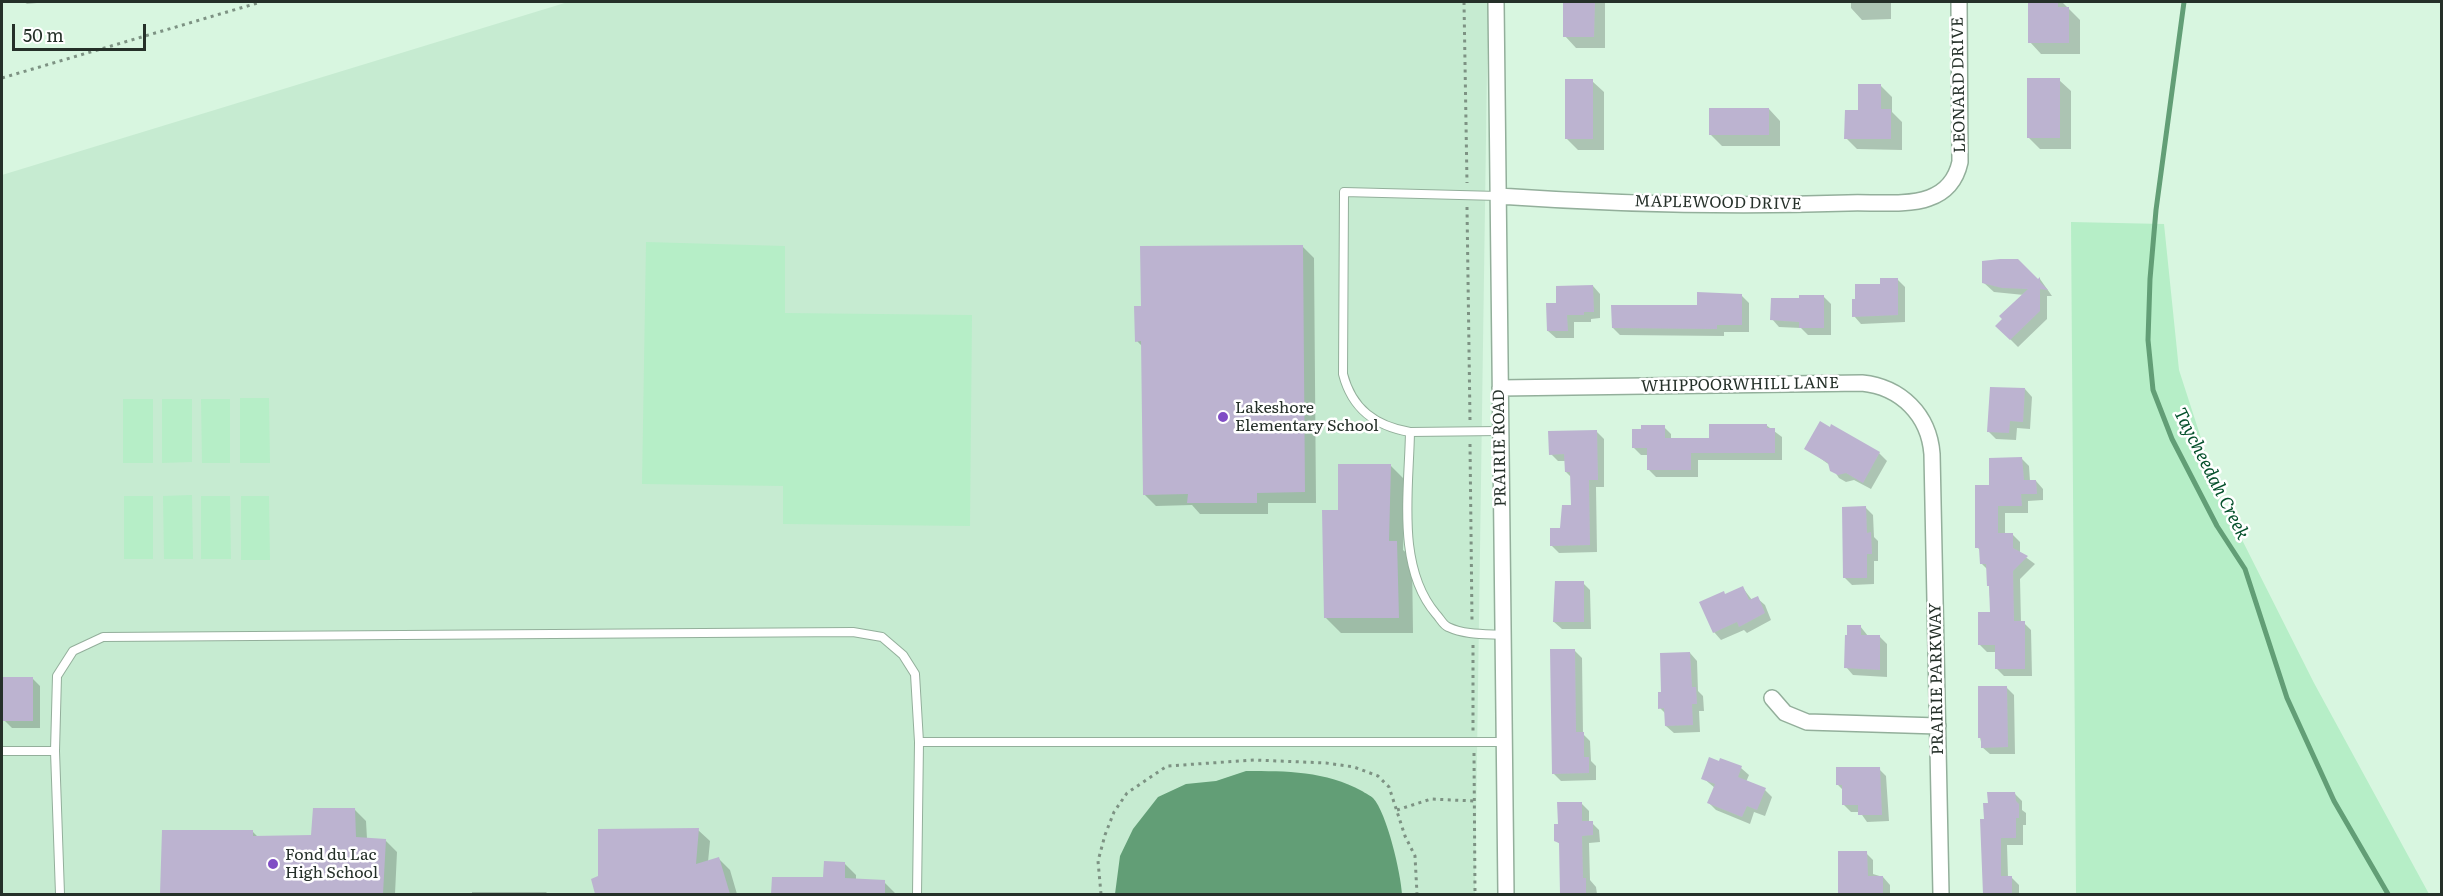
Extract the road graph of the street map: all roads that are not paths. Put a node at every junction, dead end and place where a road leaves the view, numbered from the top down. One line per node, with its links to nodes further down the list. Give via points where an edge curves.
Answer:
1 (1496, 2): 4 (street, PRAIRIE ROAD)
2 (1959, 2): 3 (street, LEONARD DRIVE, via 1960,159 1952,182)
3 (1936, 195): 4 (street, MAPLEWOOD DRIVE, via 1917,201 1772,204)
4 (1498, 196): 5 (street, PRAIRIE ROAD); 7 (lane, via 1344,192 1343,374 1347,389 1357,406 1388,428)
5 (1500, 388): 6 (street, PRAIRIE ROAD); 8 (street, WHIPPOORWHILL LANE, via 1873,384 1901,396 1916,410 1928,433)
6 (1500, 431): 7 (lane); 9 (street, PRAIRIE ROAD)
7 (1410, 432): 9 (lane, via 1408,548 1425,601 1446,626 1472,634)
8 (1932, 463): 11 (street, PRAIRIE PARKWAY)
9 (1503, 635): 13 (street, PRAIRIE ROAD)
10 (1772, 698): 11 (street, via 1785,713 1808,722)
11 (1938, 726): 19 (street, PRAIRIE PARKWAY)
12 (919, 742): 13 (lane); 15 (lane, via 915,674 903,656 882,637 853,633 103,637 73,651 57,676); 17 (lane)
13 (1504, 742): 18 (street, PRAIRIE ROAD)
14 (2, 751): 15 (lane)
15 (55, 751): 16 (lane)
16 (60, 894)
17 (917, 894)
18 (1506, 894)
19 (1941, 894)

